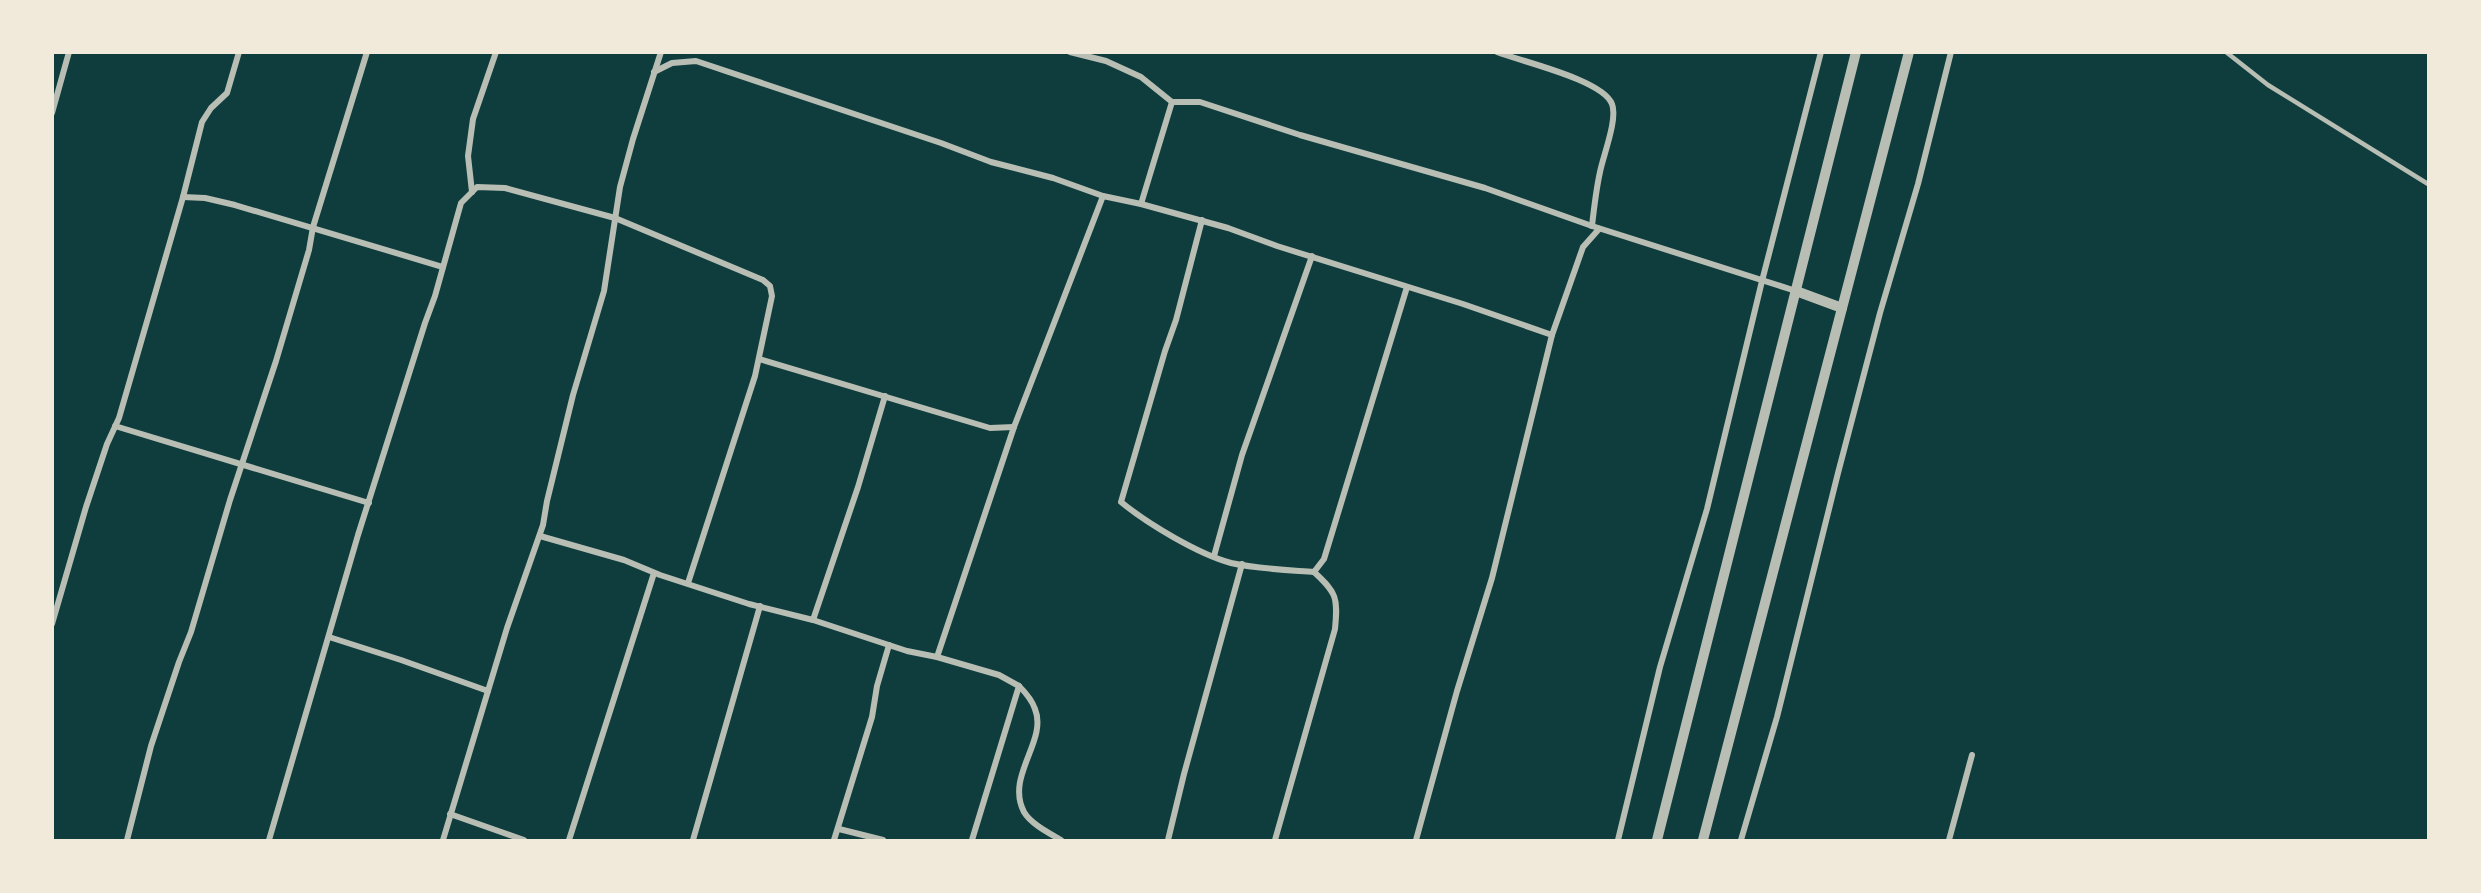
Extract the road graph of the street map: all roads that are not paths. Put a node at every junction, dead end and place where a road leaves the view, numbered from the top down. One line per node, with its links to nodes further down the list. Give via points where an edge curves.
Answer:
1 (69, 52): 17 (street)
2 (239, 52): 21 (street, via 227,93 202,122)
3 (367, 52): 26 (street)
4 (496, 52): 19 (street, via 473,119 468,156)
5 (661, 52): 15 (street)
6 (1070, 52): 14 (street)
7 (1111, 52): 14 (street)
8 (1497, 52): 25 (street, via 1584,81 1608,97 1614,107)
9 (1821, 52): 30 (street)
10 (1856, 52): 32 (street)
11 (1909, 52): 33 (street)
12 (1951, 52): 74 (street, via 1777,717)
13 (2226, 52): 18 (lane, via 2268,84)
14 (1106, 61): 16 (street, via 1141,77)
15 (654, 72): 20 (street, via 672,63 696,61); 23 (street, via 622,178)
16 (1172, 102): 22 (street); 25 (street, via 1200,102 1485,188)
17 (52, 113)
18 (2428, 184)
19 (472, 192): 23 (street, via 477,187 506,188); 29 (street, via 461,203)
20 (1103, 196): 22 (street); 38 (street)
21 (183, 197): 26 (street, via 235,205); 37 (street)
22 (1141, 204): 24 (street)
23 (615, 218): 35 (street, via 770,286 772,296); 41 (street, via 604,291 573,395)
24 (1202, 220): 28 (street); 42 (street, via 1121,502 1137,515)
25 (1592, 226): 27 (street)
26 (313, 228): 29 (street); 39 (street)
27 (1599, 229): 30 (street); 34 (street, via 1583,248)
28 (1312, 256): 31 (street); 42 (street, via 1242,455)
29 (443, 267): 40 (street)
30 (1762, 281): 32 (street); 71 (street, via 1707,509 1660,667)
31 (1407, 287): 34 (street); 44 (street, via 1336,523 1324,559)
32 (1796, 291): 33 (street); 72 (street)
33 (1842, 308): 73 (street)
34 (1552, 335): 70 (street, via 1492,578 1456,691)
35 (759, 359): 36 (street); 46 (street)
36 (885, 396): 38 (street, via 990,428); 48 (street)
37 (115, 426): 39 (street); 49 (street)
38 (1014, 427): 52 (street)
39 (243, 464): 40 (street); 58 (street, via 151,746)
40 (369, 503): 50 (street)
41 (540, 536): 45 (street, via 624,560); 54 (street)
42 (1214, 556): 43 (street)
43 (1242, 564): 44 (street); 68 (street)
44 (1314, 572): 69 (street, via 1332,588 1337,603 1335,629)
45 (654, 573): 46 (street); 62 (street)
46 (688, 583): 47 (street)
47 (760, 606): 48 (street); 63 (street)
48 (813, 620): 51 (street)
49 (52, 624)
50 (329, 637): 54 (street); 59 (street)
51 (889, 645): 52 (street); 57 (street)
52 (937, 657): 53 (street, via 999,675)
53 (1019, 686): 66 (street); 67 (street, via 1036,710 1036,734 1018,791 1024,813)
54 (488, 691): 56 (street)
55 (1972, 755): 75 (street)
56 (450, 814): 60 (street); 61 (street)
57 (839, 829): 64 (street); 65 (street)
58 (127, 840)
59 (269, 840)
60 (443, 840)
61 (524, 840)
62 (569, 840)
63 (693, 840)
64 (834, 840)
65 (882, 840)
66 (972, 840)
67 (1060, 840)
68 (1168, 840)
69 (1275, 840)
70 (1416, 840)
71 (1618, 840)
72 (1657, 840)
73 (1703, 840)
74 (1741, 840)
75 (1949, 840)

